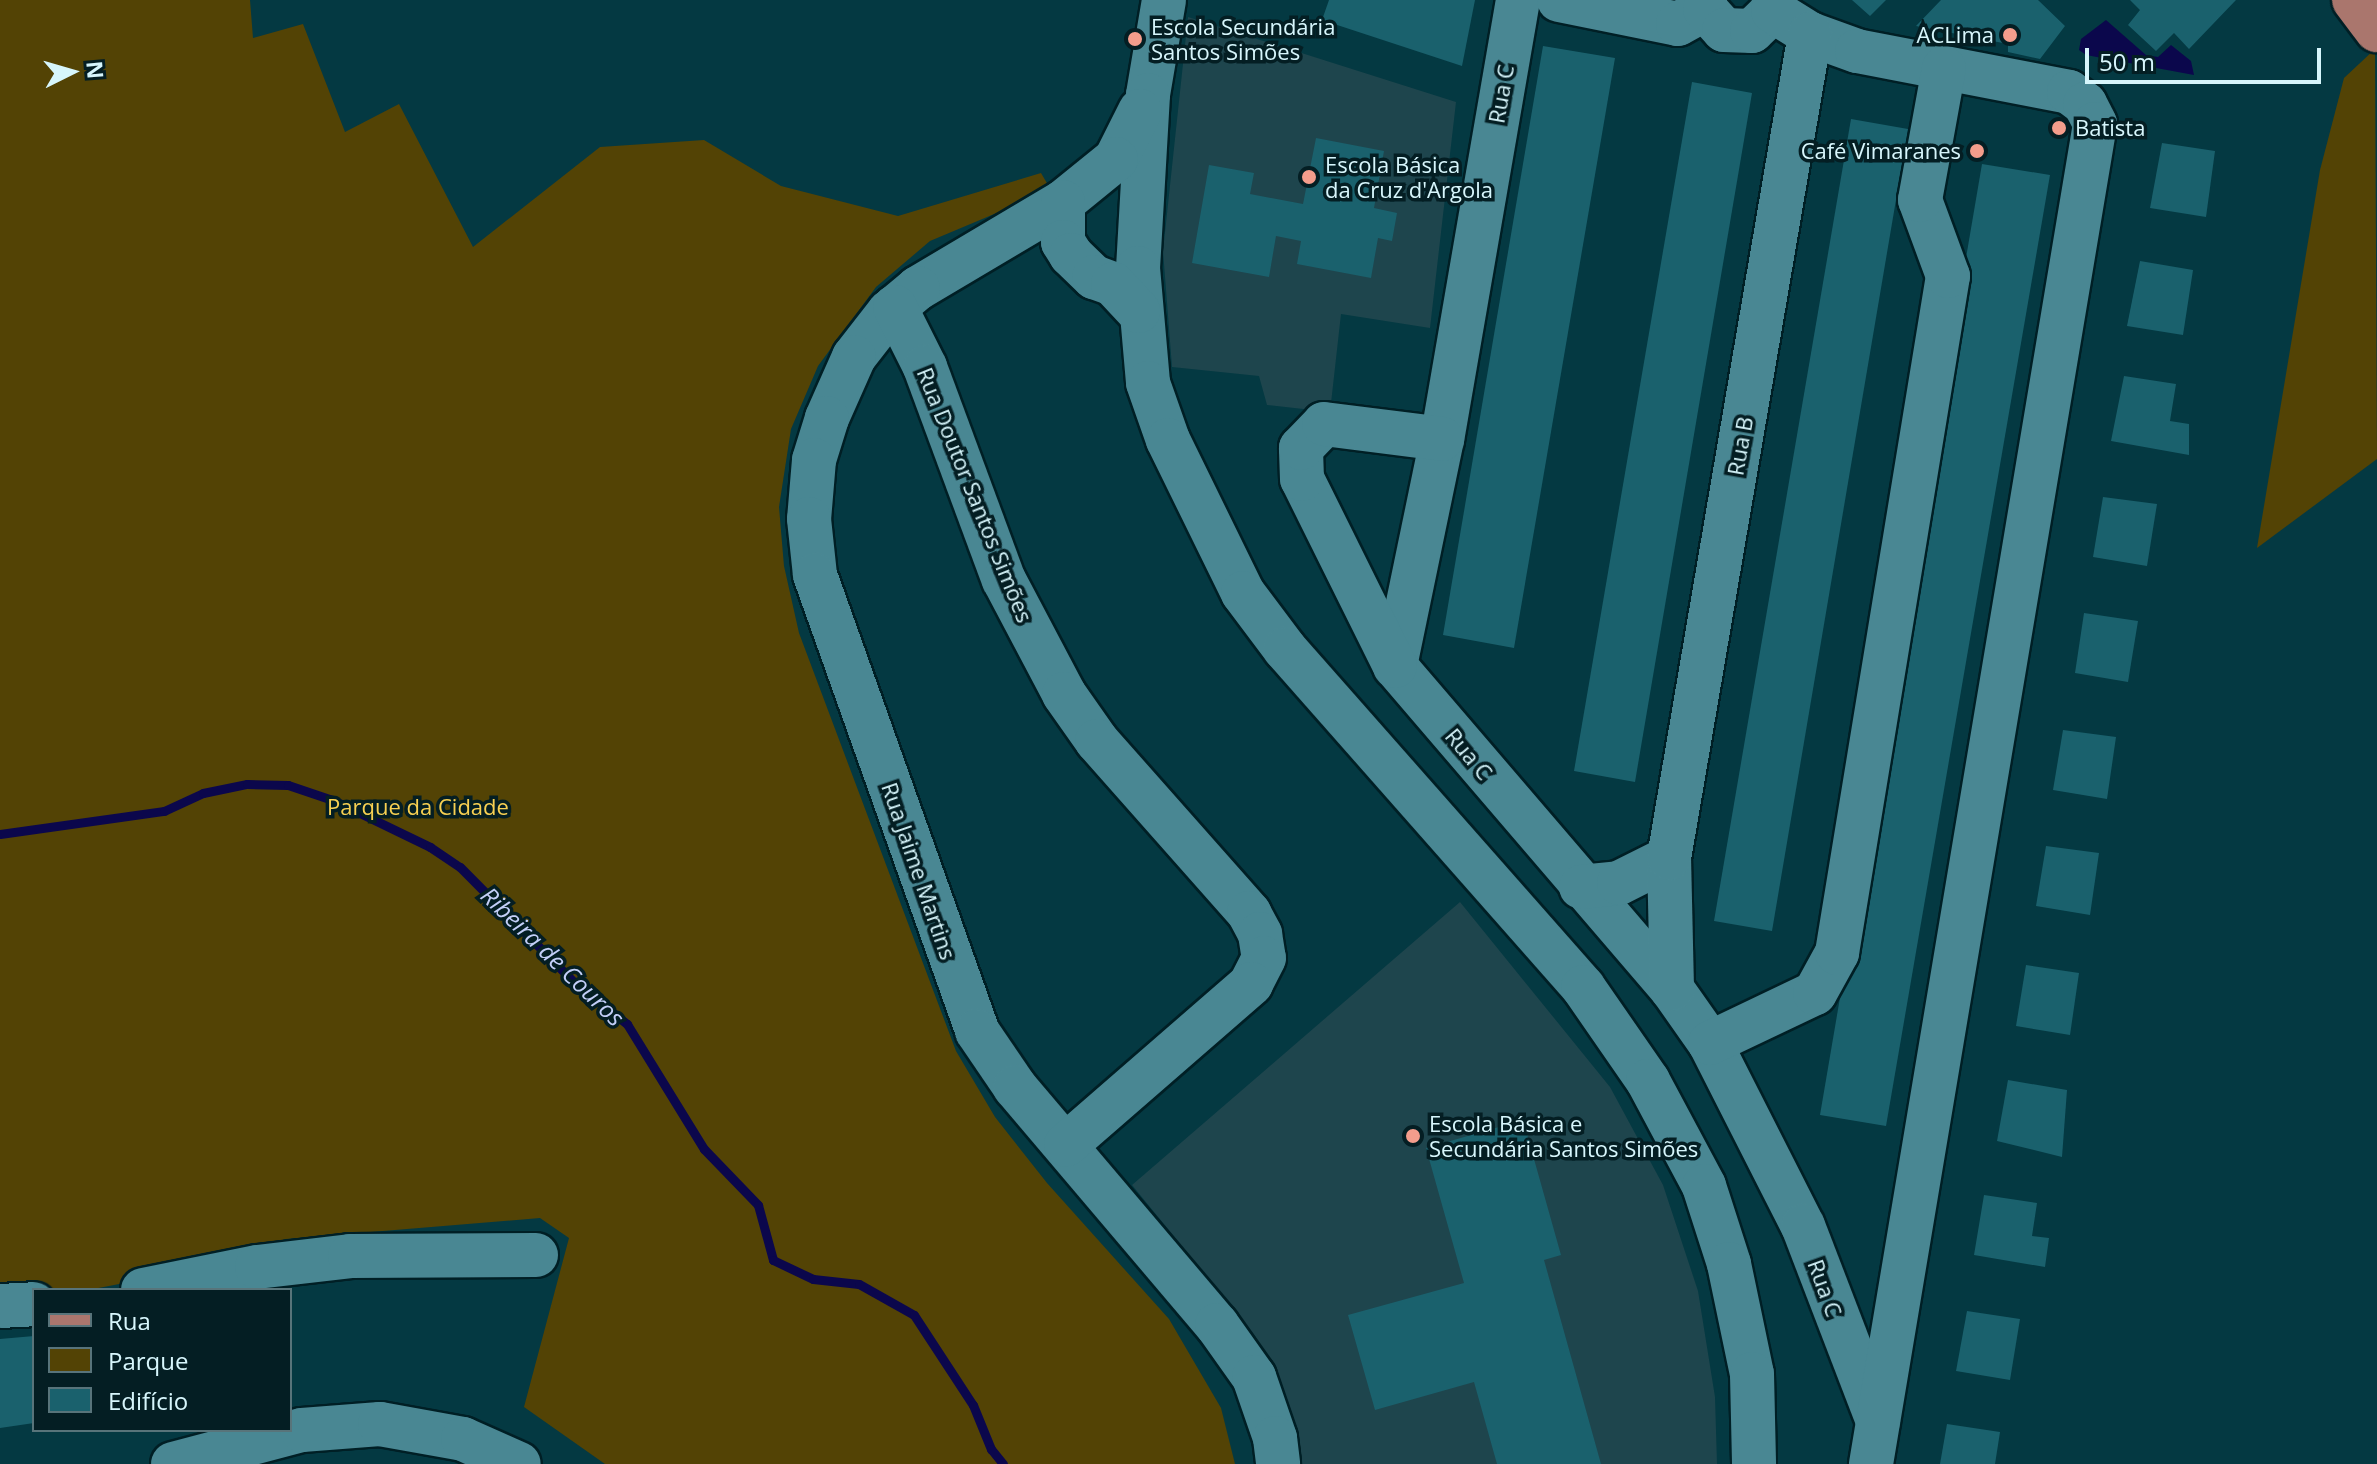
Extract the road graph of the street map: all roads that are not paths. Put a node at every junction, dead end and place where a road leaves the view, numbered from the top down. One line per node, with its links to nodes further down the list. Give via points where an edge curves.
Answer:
1 (1164, 0): 12 (street)
2 (1518, 0): 18 (street, Rua C)
3 (1559, 0): 6 (street, via 1678,24)
4 (2354, 0): 9 (main road)
5 (2365, 0): 8 (street)
6 (1705, 5): 7 (street, via 1724,30 1752,31)
7 (1773, 6): 10 (street)
8 (2377, 6)
9 (2377, 30)
10 (1810, 34): 11 (street, via 1857,51); 20 (street, Rua B)
11 (1944, 68): 23 (street, via 1920,200 1948,276 1837,953 1815,993); 29 (street, via 2069,92 2085,104 2095,124)
12 (1148, 95): 13 (street, Rua Jaime Martins, via 1116,159); 14 (street)
13 (1078, 190): 14 (street, via 1117,182); 15 (street, Rua Jaime Martins); 16 (street, via 1063,242)
14 (1141, 204): 16 (street)
15 (978, 253): 16 (street); 17 (street, Rua Jaime Martins)
16 (1117, 282): 33 (street, via 1168,440 1243,593 1285,649 1583,987 1648,1081 1704,1186 1729,1264 1752,1374)
17 (895, 307): 24 (street, Rua Jaime Martins, via 854,357 814,460 809,519 815,575 977,1031 1015,1087); 24 (street, Rua Doutor Santos Simões, via 925,367 1004,580 1039,649 1097,741 1249,913 1260,934 1264,958 1251,984)
18 (1442, 439): 19 (street, Rua C); 19 (street, via 1324,424 1301,448 1302,479)
19 (1395, 666): 21 (street, Rua C)
20 (1669, 858): 21 (street, via 1619,883); 22 (street, Rua B)
21 (1581, 887): 22 (street, Rua C)
22 (1672, 989): 23 (street, Rua C)
23 (1710, 1043): 29 (street, Rua C, via 1803,1226)
24 (1066, 1145): 32 (street, Rua Jaime Martins, via 1254,1377 1275,1438)
25 (536, 1255): 26 (street, via 350,1256 257,1267)
26 (153, 1288)
27 (32, 1304): 28 (street)
28 (0, 1306)
29 (1878, 1421): 34 (street)
30 (173, 1464): 31 (street, via 302,1430 380,1424 463,1439)
31 (519, 1464)
32 (1278, 1464)
33 (1754, 1464)
34 (1871, 1464)

